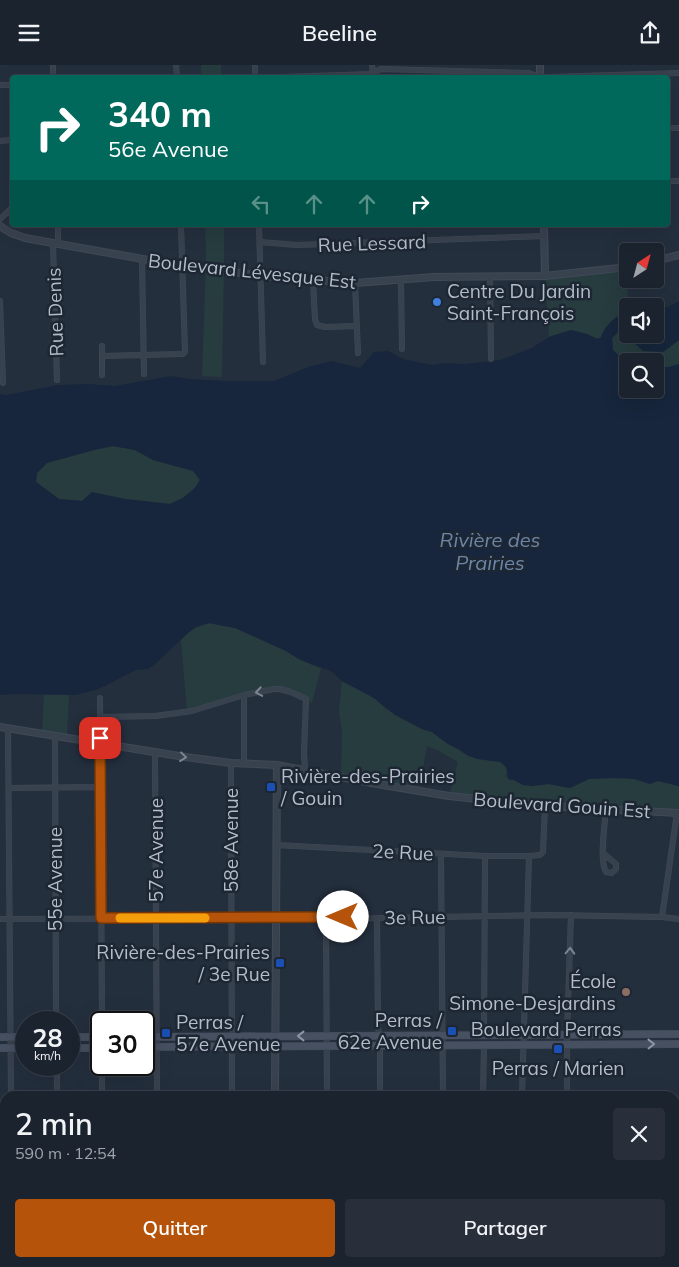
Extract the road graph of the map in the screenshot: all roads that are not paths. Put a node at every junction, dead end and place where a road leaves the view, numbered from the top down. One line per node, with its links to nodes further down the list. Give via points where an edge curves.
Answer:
1 (424, 70): 3 (street, via 382,69); 4 (street); 5 (street)
2 (679, 73): 6 (street)
3 (375, 75)
4 (424, 75)
5 (534, 75)
6 (636, 75)
7 (10, 210): 8 (street)
8 (0, 219)
9 (0, 226): 16 (street, Boulevard Lévesque Est, via 21,237)
10 (58, 227): 16 (street, Rue Denis)
11 (181, 227): 20 (street)
12 (259, 227): 15 (street)
13 (544, 227): 14 (street)
14 (544, 236): 15 (street, Rue Lessard, via 297,245); 23 (street)
15 (260, 242): 22 (street)
16 (55, 244): 19 (street, Boulevard Lévesque Est); 39 (street, Rue Denis)
17 (679, 255): 18 (street)
18 (664, 259)
19 (142, 260): 20 (street, Boulevard Lévesque Est); 34 (street)
20 (183, 265): 22 (street, Boulevard Lévesque Est); 34 (street, via 185,352)
21 (619, 268): 23 (street, Boulevard Lévesque Est)
22 (261, 275): 25 (street, Boulevard Lévesque Est); 36 (street)
23 (545, 276): 24 (street, Boulevard Lévesque Est)
24 (490, 277): 26 (street, Boulevard Lévesque Est); 35 (street)
25 (312, 280): 27 (street, Boulevard Lévesque Est); 29 (street, via 317,325)
26 (401, 280): 27 (street, Boulevard Lévesque Est); 31 (street)
27 (355, 283): 29 (street)
28 (0, 301): 40 (street)
29 (357, 326): 32 (street)
30 (102, 346): 33 (street)
31 (402, 349)
32 (358, 353)
33 (102, 355): 34 (street); 38 (street)
34 (144, 355): 37 (street)
35 (491, 359)
36 (263, 362)
37 (144, 374)
38 (102, 375)
39 (57, 380)
40 (3, 383)
41 (244, 695): 43 (street, via 192,711); 50 (street, 58e Avenue); 52 (street, one-way to 41, via 306,699 280,689)
42 (100, 698): 43 (street)
43 (100, 717): 47 (street)
44 (0, 727): 45 (street, Boulevard Gouin Est)
45 (8, 728): 46 (street, Boulevard Gouin Est); 55 (street)
46 (55, 735): 47 (street, Boulevard Gouin Est); 53 (street, 55e Avenue)
47 (100, 743): 48 (street, Boulevard Gouin Est); 54 (street)
48 (155, 753): 49 (street, Boulevard Gouin Est, one-way to 49); 74 (street, 57e Avenue)
49 (231, 763): 50 (street, Boulevard Gouin Est); 68 (street, 58e Avenue)
50 (244, 763): 51 (street, Boulevard Gouin Est)
51 (277, 765): 52 (street, Boulevard Gouin Est); 59 (street)
52 (305, 770): 56 (street, Boulevard Gouin Est, via 449,796)
53 (55, 787): 54 (street); 55 (street); 77 (street, 55e Avenue)
54 (100, 787): 73 (street)
55 (9, 788): 76 (street)
56 (545, 806): 57 (street, Boulevard Gouin Est); 63 (street, via 543,852)
57 (606, 809): 58 (street, Boulevard Gouin Est); 60 (street)
58 (678, 813): 72 (street)
59 (276, 845): 61 (street, 2e Rue); 69 (street)
60 (603, 853)
61 (441, 854): 62 (street, 2e Rue); 66 (street)
62 (486, 856): 63 (street, 2e Rue); 67 (street)
63 (529, 856): 64 (street)
64 (528, 915): 65 (street, 3e Rue); 67 (street, 3e Rue); 85 (street)
65 (571, 915): 72 (street, 3e Rue); 86 (street, one-way to 65)
66 (442, 916): 67 (street, 3e Rue); 71 (street, 3e Rue); 83 (street)
67 (486, 916): 84 (street)
68 (231, 917): 69 (street, 3e Rue); 74 (street, 3e Rue); 87 (street, 58e Avenue)
69 (276, 917): 70 (street, 3e Rue); 88 (street)
70 (326, 917): 71 (street, 3e Rue); 89 (street)
71 (377, 917): 82 (street)
72 (662, 917): 78 (street, 3e Rue)
73 (101, 918): 74 (street, 3e Rue); 77 (street, 3e Rue); 80 (street)
74 (156, 918): 93 (street, 57e Avenue)
75 (0, 919): 76 (street, 3e Rue)
76 (10, 919): 77 (street, 3e Rue); 91 (street)
77 (55, 919): 79 (street, 55e Avenue)
78 (679, 919)
79 (56, 1011)
80 (102, 1011)
81 (679, 1034): 86 (main road, Boulevard Perras)
82 (379, 1035): 83 (main road, Boulevard Perras); 89 (main road, Boulevard Perras); 99 (street)
83 (442, 1035): 84 (main road, Boulevard Perras); 100 (street)
84 (484, 1035): 85 (main road, Boulevard Perras)
85 (524, 1035): 86 (main road, Boulevard Perras); 96 (street)
86 (567, 1035): 97 (street)
87 (232, 1036): 88 (main road, Boulevard Perras); 93 (main road, Boulevard Perras); 102 (street, 58e Avenue)
88 (275, 1036): 89 (main road, Boulevard Perras, one-way to 88); 103 (street)
89 (327, 1036): 98 (street)
90 (0, 1037): 91 (main road)
91 (10, 1037): 92 (main road); 105 (street)
92 (15, 1037)
93 (156, 1037): 101 (street, 57e Avenue)
94 (679, 1044): 97 (main road, Boulevard Perras, one-way to 94)
95 (484, 1045): 96 (main road, Boulevard Perras); 100 (main road, Boulevard Perras); 118 (street)
96 (524, 1045): 97 (main road, Boulevard Perras); 119 (street)
97 (567, 1045): 120 (street)
98 (327, 1046): 99 (main road, Boulevard Perras); 103 (main road, Boulevard Perras); 115 (street)
99 (380, 1046): 100 (main road, Boulevard Perras); 116 (street)
100 (442, 1046): 117 (street)
101 (156, 1047): 102 (main road, Boulevard Perras); 112 (street, 57e Avenue)
102 (232, 1047): 103 (main road, Boulevard Perras); 113 (street, 58e Avenue)
103 (274, 1047): 114 (street)
104 (0, 1048): 105 (main road)
105 (10, 1048): 106 (main road); 109 (street)
106 (15, 1048)
107 (57, 1076): 110 (street)
108 (102, 1076): 111 (street)
109 (11, 1091)
110 (57, 1091)
111 (102, 1091)
112 (157, 1091)
113 (232, 1091)
114 (275, 1091)
115 (327, 1091)
116 (380, 1091)
117 (443, 1091)
118 (483, 1091)
119 (522, 1091)
120 (567, 1091)

